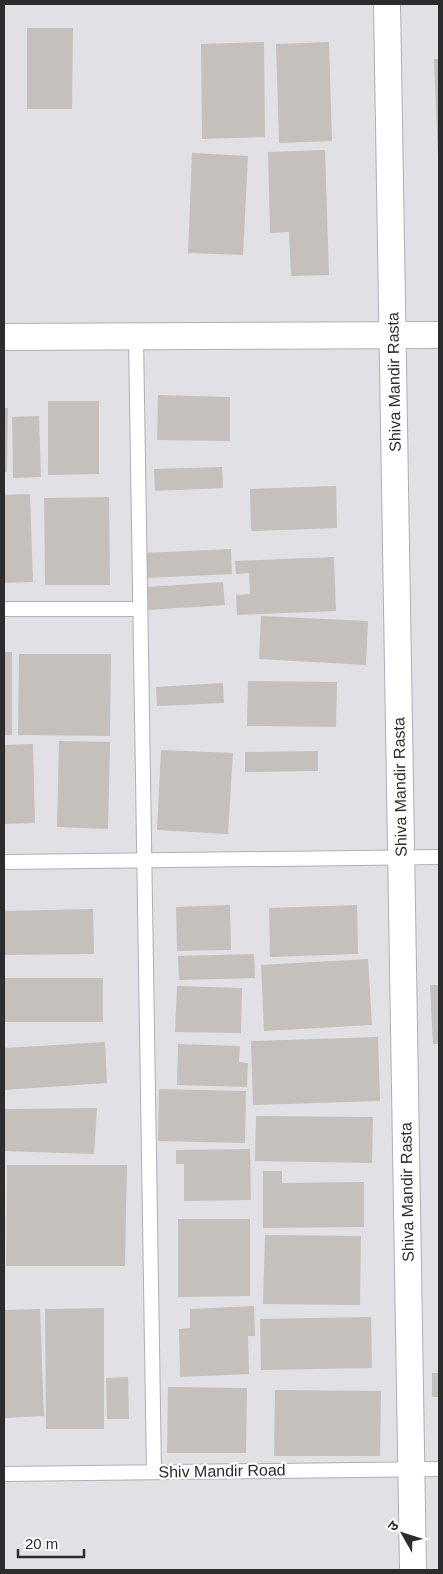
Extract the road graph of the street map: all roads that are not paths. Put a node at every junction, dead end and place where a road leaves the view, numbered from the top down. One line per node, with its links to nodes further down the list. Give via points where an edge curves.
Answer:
1 (387, 4): 2 (street, Shiva Mandir Rasta)
2 (393, 335): 3 (street); 5 (street); 9 (street, Shiva Mandir Rasta)
3 (439, 335)
4 (4, 336): 5 (street)
5 (136, 336): 7 (lane)
6 (4, 609): 7 (lane)
7 (140, 609): 10 (lane)
8 (439, 857): 9 (lane)
9 (402, 858): 10 (lane); 12 (street, Shiva Mandir Rasta)
10 (144, 861): 11 (lane); 14 (lane)
11 (4, 862)
12 (412, 1469): 13 (lane, Shiv Mandir Road); 14 (lane, Shiv Mandir Road); 16 (street, Shiva Mandir Rasta)
13 (439, 1469)
14 (154, 1472): 15 (lane, Shiv Mandir Road)
15 (4, 1474)
16 (414, 1570)

